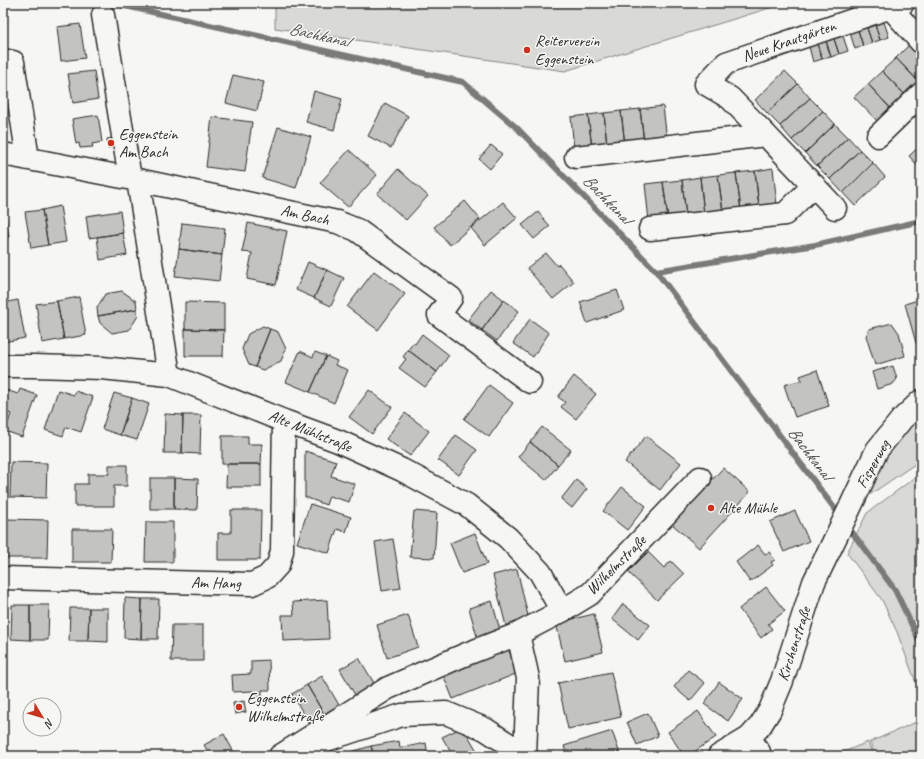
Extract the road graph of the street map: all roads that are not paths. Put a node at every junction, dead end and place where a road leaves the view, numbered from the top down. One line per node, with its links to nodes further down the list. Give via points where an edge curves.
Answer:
1 (897, 5): 3 (street); 6 (street, Neue Krautgärten, via 726,63 706,84 730,98)
2 (103, 15): 11 (street)
3 (921, 42)
4 (3, 60): 10 (street, via 13,62)
5 (921, 94): 7 (street)
6 (766, 135): 9 (street); 12 (street)
7 (878, 136)
8 (3, 154): 10 (street, Am Bach)
9 (576, 157)
10 (28, 159): 11 (street, Am Bach)
11 (134, 179): 16 (street); 17 (street, Am Bach, via 337,222 358,230 451,298 439,315)
12 (814, 185): 13 (street); 14 (street, via 784,214)
13 (836, 208)
14 (650, 229)
15 (3, 366): 16 (street, Alte Mühlstraße, via 102,368)
16 (169, 375): 19 (street, Alte Mühlstraße)
17 (530, 382)
18 (921, 401): 21 (street, Fisperweg, via 902,419 877,450)
19 (284, 421): 22 (street, Am Hang, via 282,551 278,564 267,577 252,584); 23 (street, Alte Mühlstraße, via 338,441 402,470 467,505 508,538 540,572)
20 (700, 478): 23 (street, Wilhelmstraße, via 590,594)
21 (848, 514): 27 (street, Kirchenstraße, via 814,582 770,710)
22 (3, 578)
23 (562, 611): 24 (street, Wilhelmstraße)
24 (518, 634): 25 (street, Wilhelmstraße); 29 (street, Wilhelmstraße, via 528,678)
25 (388, 688): 26 (street); 28 (street, Wilhelmstraße)
26 (402, 715): 28 (street, Wilhelmstraße); 29 (street, Wilhelmstraße, via 446,713 485,729)
27 (749, 738): 30 (street, Kirchenstraße); 31 (street)
28 (281, 755)
29 (525, 756)
30 (719, 756)
31 (760, 756)

